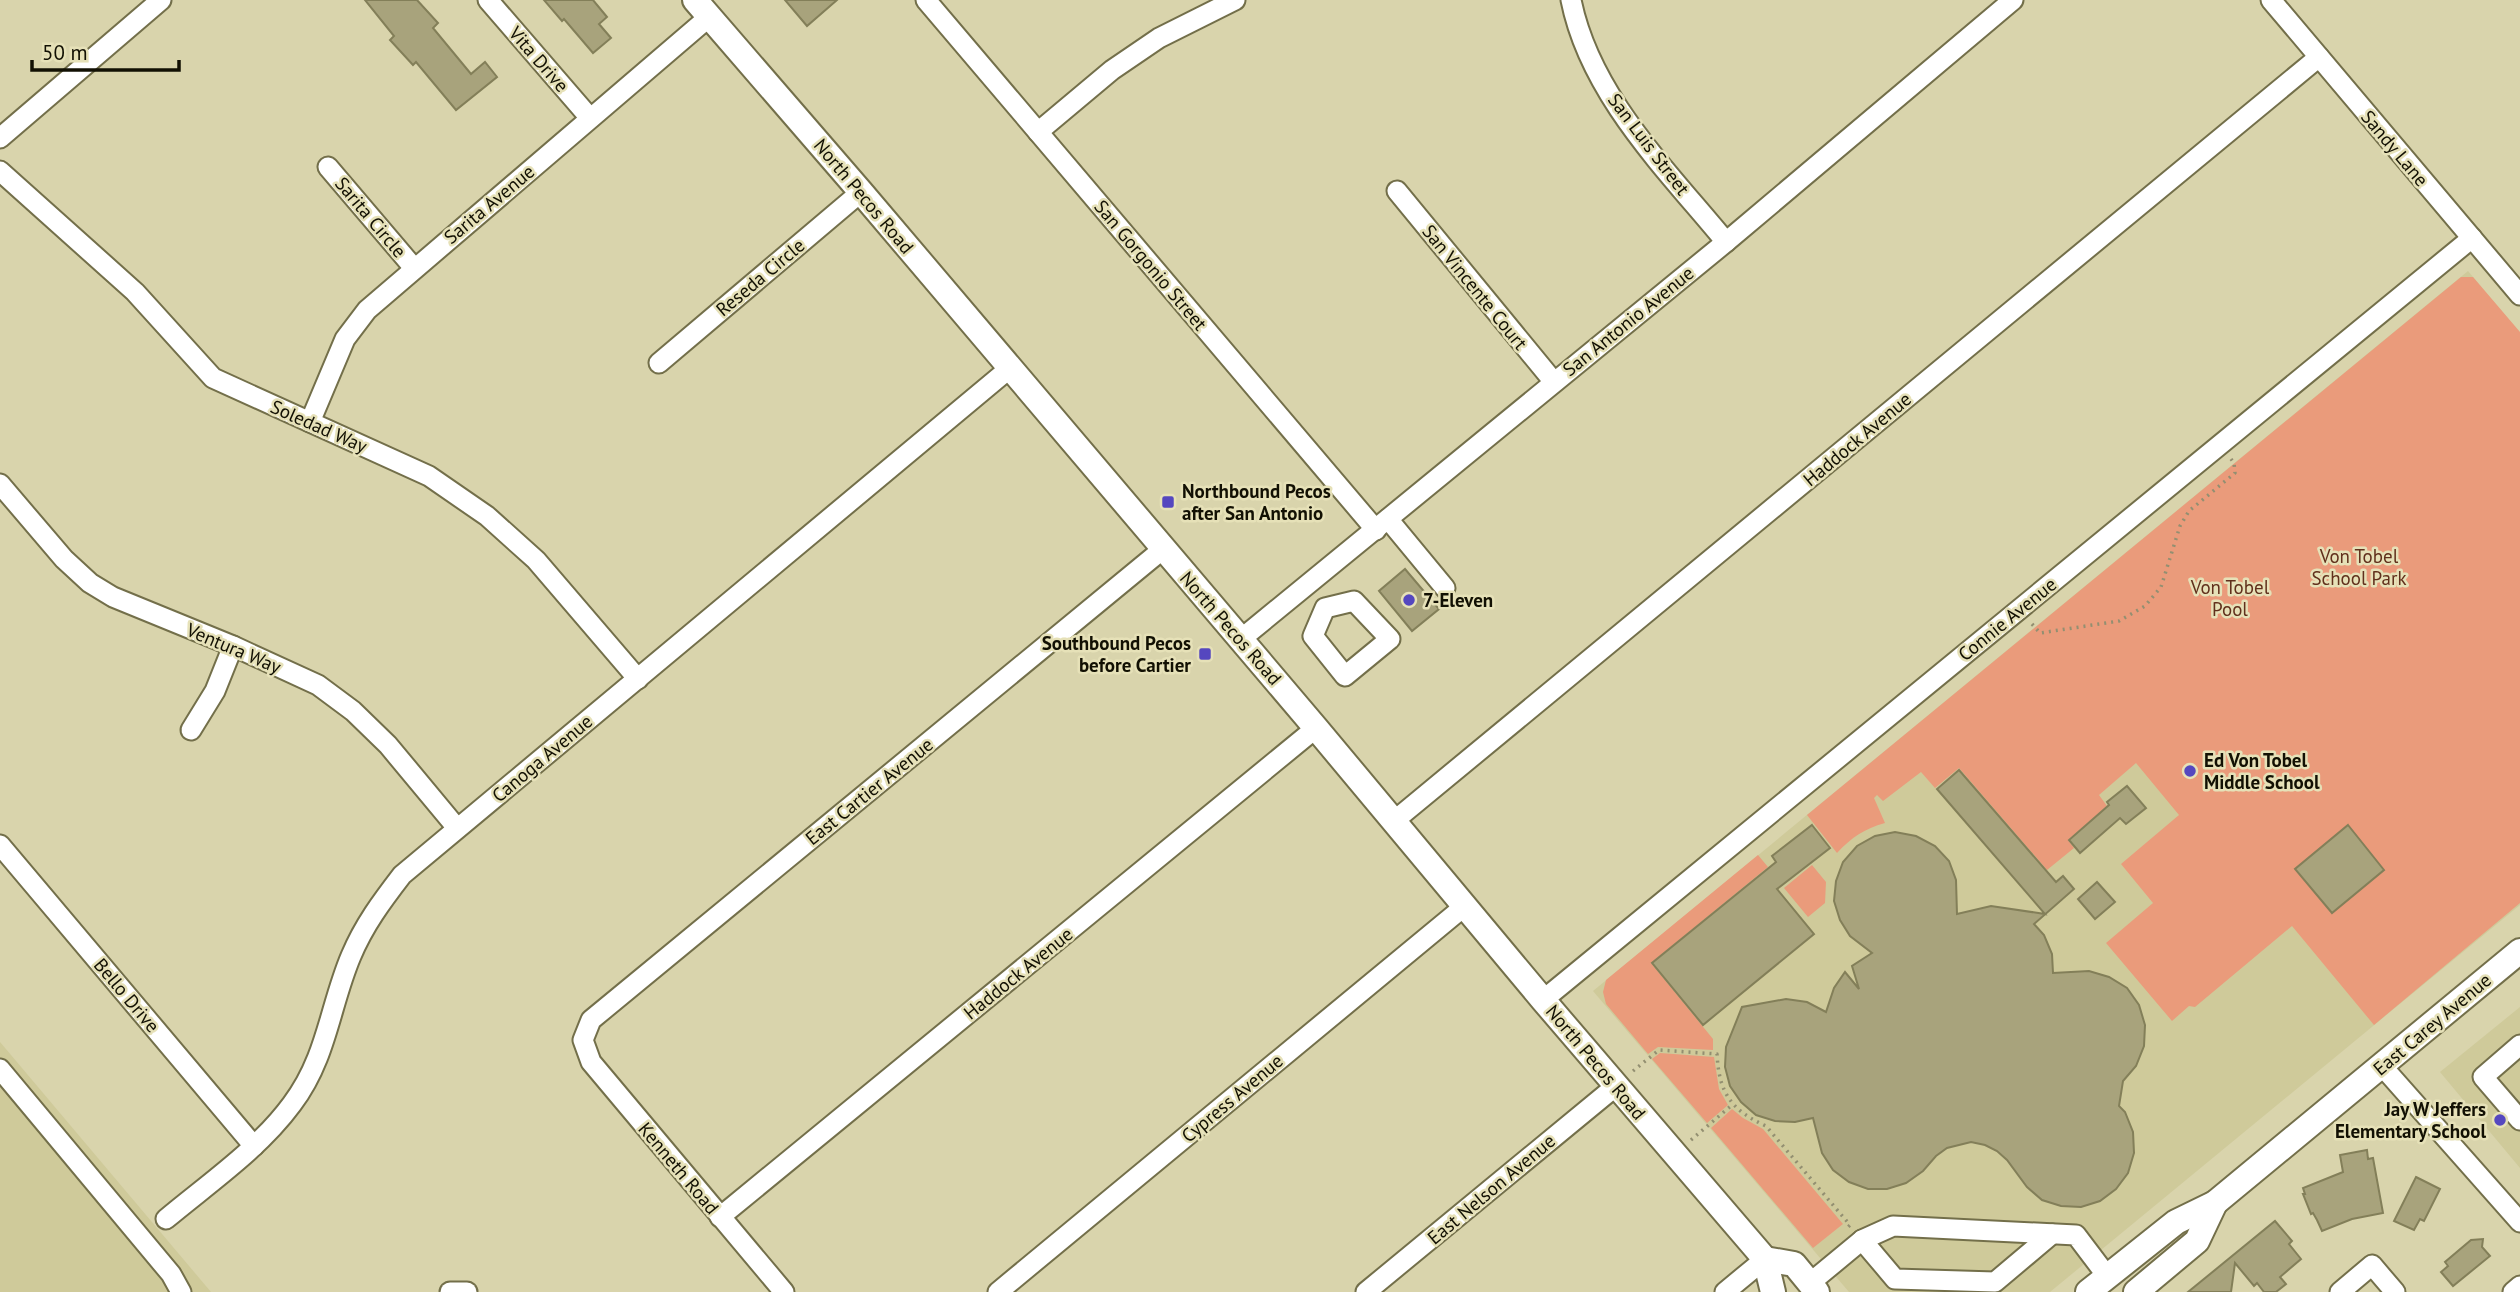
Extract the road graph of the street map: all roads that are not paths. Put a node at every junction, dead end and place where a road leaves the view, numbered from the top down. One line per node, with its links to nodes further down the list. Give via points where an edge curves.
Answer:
1 (161, 0): 12 (street)
2 (488, 0): 10 (street, Vita Drive)
3 (926, 0): 11 (street, San Gorgonio Street)
4 (1235, 0): 11 (street, via 1159,38 1112,70)
5 (1571, 0): 18 (street, San Luis Street, via 1590,63 1630,124)
6 (2014, 0): 18 (street, San Antonio Avenue)
7 (2271, 0): 9 (street, Sandy Lane)
8 (702, 8): 10 (street, Sarita Avenue); 16 (main road, North Pecos Road)
9 (2319, 57): 17 (street, Sandy Lane); 36 (street, Haddock Avenue)
10 (590, 118): 19 (street, Sarita Avenue)
11 (1038, 132): 26 (street, San Gorgonio Street)
12 (0, 138)
13 (327, 167): 19 (street, Sarita Circle)
14 (0, 171): 24 (street, Soledad Way, via 135,292 214,378)
15 (1397, 191): 23 (street, San Vincente Court)
16 (861, 192): 21 (street, Reseda Circle); 22 (main road, North Pecos Road)
17 (2472, 238): 20 (street, Sandy Lane); 41 (street, Connie Avenue)
18 (1726, 242): 23 (street, San Antonio Avenue)
19 (414, 268): 24 (street, Sarita Avenue, via 366,310 345,339)
20 (2520, 295)
21 (659, 363)
22 (1010, 369): 27 (main road, North Pecos Road); 33 (street, Canoga Avenue)
23 (1554, 382): 26 (street, San Antonio Avenue)
24 (310, 422): 33 (street, Soledad Way, via 429,476 487,516 536,560)
25 (0, 484): 32 (street, Ventura Way, via 90,583 113,597)
26 (1382, 524): 28 (street, San Antonio Avenue); 29 (street, San Gorgonio Street)
27 (1163, 549): 31 (main road, North Pecos Road); 42 (street, East Cartier Avenue, via 591,1020)
28 (1307, 586): 30 (street); 31 (street, San Antonio Avenue)
29 (1445, 588)
30 (1325, 607)
31 (1241, 639): 34 (main road, North Pecos Road)
32 (233, 646): 35 (street, via 215,691); 37 (street, Ventura Way, via 318,685 353,711 388,745)
33 (638, 679): 37 (street, Canoga Avenue)
34 (1316, 728): 36 (main road, North Pecos Road); 50 (street, Haddock Avenue)
35 (191, 730)
36 (1394, 821): 39 (main road, North Pecos Road)
37 (457, 828): 48 (street, Canoga Avenue, via 402,875 370,916 350,957 323,1047 293,1103)
38 (0, 845): 48 (street, Bello Drive)
39 (1466, 905): 41 (main road, North Pecos Road); 61 (street, Cypress Avenue)
40 (2519, 955): 44 (main road, East Carey Avenue)
41 (1543, 1000): 46 (main road, North Pecos Road)
42 (583, 1040): 50 (street, Kenneth Road, via 591,1062)
43 (2520, 1045): 47 (street, via 2483,1077)
44 (2382, 1066): 49 (main road, East Carey Avenue); 52 (street)
45 (0, 1069): 59 (street, via 171,1273)
46 (1616, 1086): 55 (main road, North Pecos Road); 62 (street, East Nelson Avenue)
47 (2520, 1120)
48 (254, 1146): 51 (street, Canoga Avenue)
49 (2215, 1203): 56 (main road, East Carey Avenue, via 2176,1222); 66 (main road, East Carey Avenue, via 2197,1241)
50 (720, 1217): 60 (street, Kenneth Road)
51 (166, 1219)
52 (2520, 1222)
53 (2052, 1234): 54 (street, via 1893,1226); 54 (street, via 1995,1282 1895,1279); 56 (street, via 2076,1235)
54 (1862, 1240): 58 (street)
55 (1765, 1259): 58 (main road, via 1794,1264); 63 (street); 64 (main road, North Pecos Road)
56 (2107, 1276): 65 (main road, East Carey Avenue)
57 (2520, 1286): 69 (street)
58 (1813, 1288)
59 (181, 1292)
60 (784, 1292)
61 (998, 1292)
62 (1366, 1292)
63 (1725, 1292)
64 (1773, 1292)
65 (2088, 1292)
66 (2136, 1292)
67 (2340, 1292): 68 (street, via 2372,1265)
68 (2395, 1292)
69 (2513, 1292)

